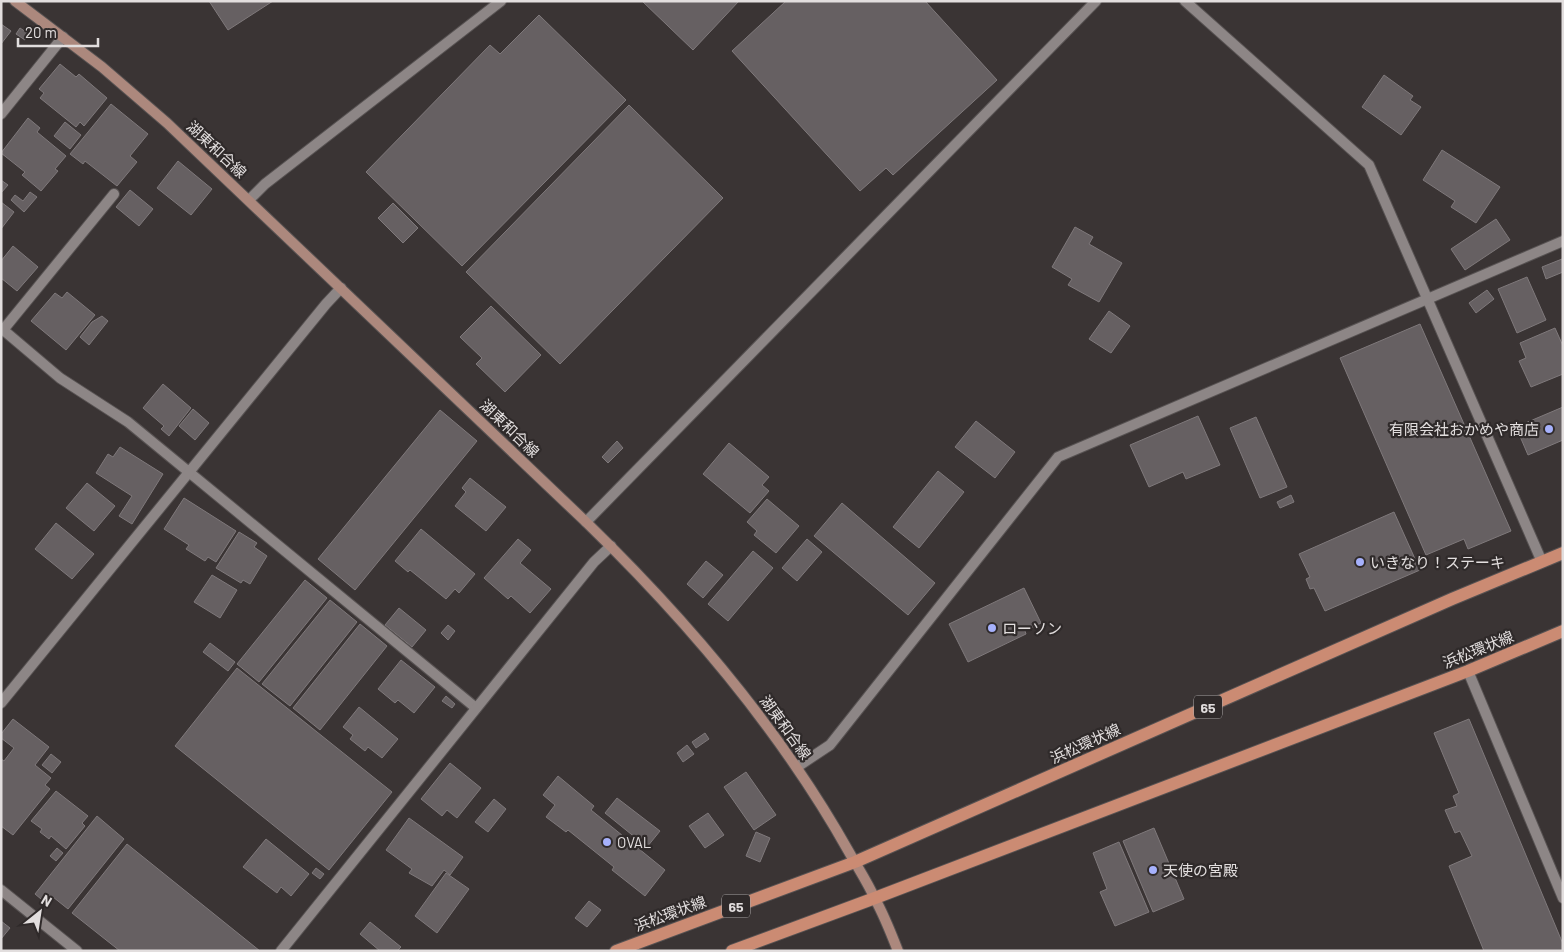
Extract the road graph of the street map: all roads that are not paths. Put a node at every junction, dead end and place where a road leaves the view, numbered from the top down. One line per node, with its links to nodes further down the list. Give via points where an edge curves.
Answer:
1 (15, 1): 5 (main road, 湖東和合線)
2 (501, 1): 8 (street, via 265,184)
3 (1096, 1): 14 (street)
4 (1185, 1): 11 (street, via 1369,165)
5 (63, 37): 6 (street); 8 (main road, 湖東和合線, via 167,123)
6 (1, 114)
7 (114, 194): 12 (street)
8 (250, 200): 10 (main road, 湖東和合線)
9 (1563, 240): 11 (street)
10 (341, 288): 13 (street); 14 (main road, 湖東和合線)
11 (1428, 299): 17 (street); 22 (street, via 1058,458 830,745)
12 (2, 329): 13 (street, via 60,378 128,422)
13 (189, 472): 20 (street); 21 (street)
14 (586, 522): 15 (main road, 湖東和合線)
15 (611, 546): 21 (street, via 594,562); 22 (main road, 湖東和合線, via 705,648)
16 (1563, 553): 17 (main road, 浜松環状線 / 65)
17 (1542, 562): 23 (main road, 浜松環状線 / 65)
18 (1563, 631): 19 (main road, 浜松環状線)
19 (1468, 671): 25 (main road, 浜松環状線); 26 (street)
20 (1, 703)
21 (476, 708): 28 (street)
22 (797, 767): 23 (main road, 湖東和合線)
23 (855, 862): 25 (main road, 湖東和合線); 29 (main road, 浜松環状線 / 65)
24 (1, 890): 27 (street)
25 (875, 898): 30 (main road, 浜松環状線); 31 (main road, 湖東和合線)
26 (1563, 898)
27 (77, 951)
28 (281, 951)
29 (616, 951)
30 (733, 951)
31 (898, 951)

